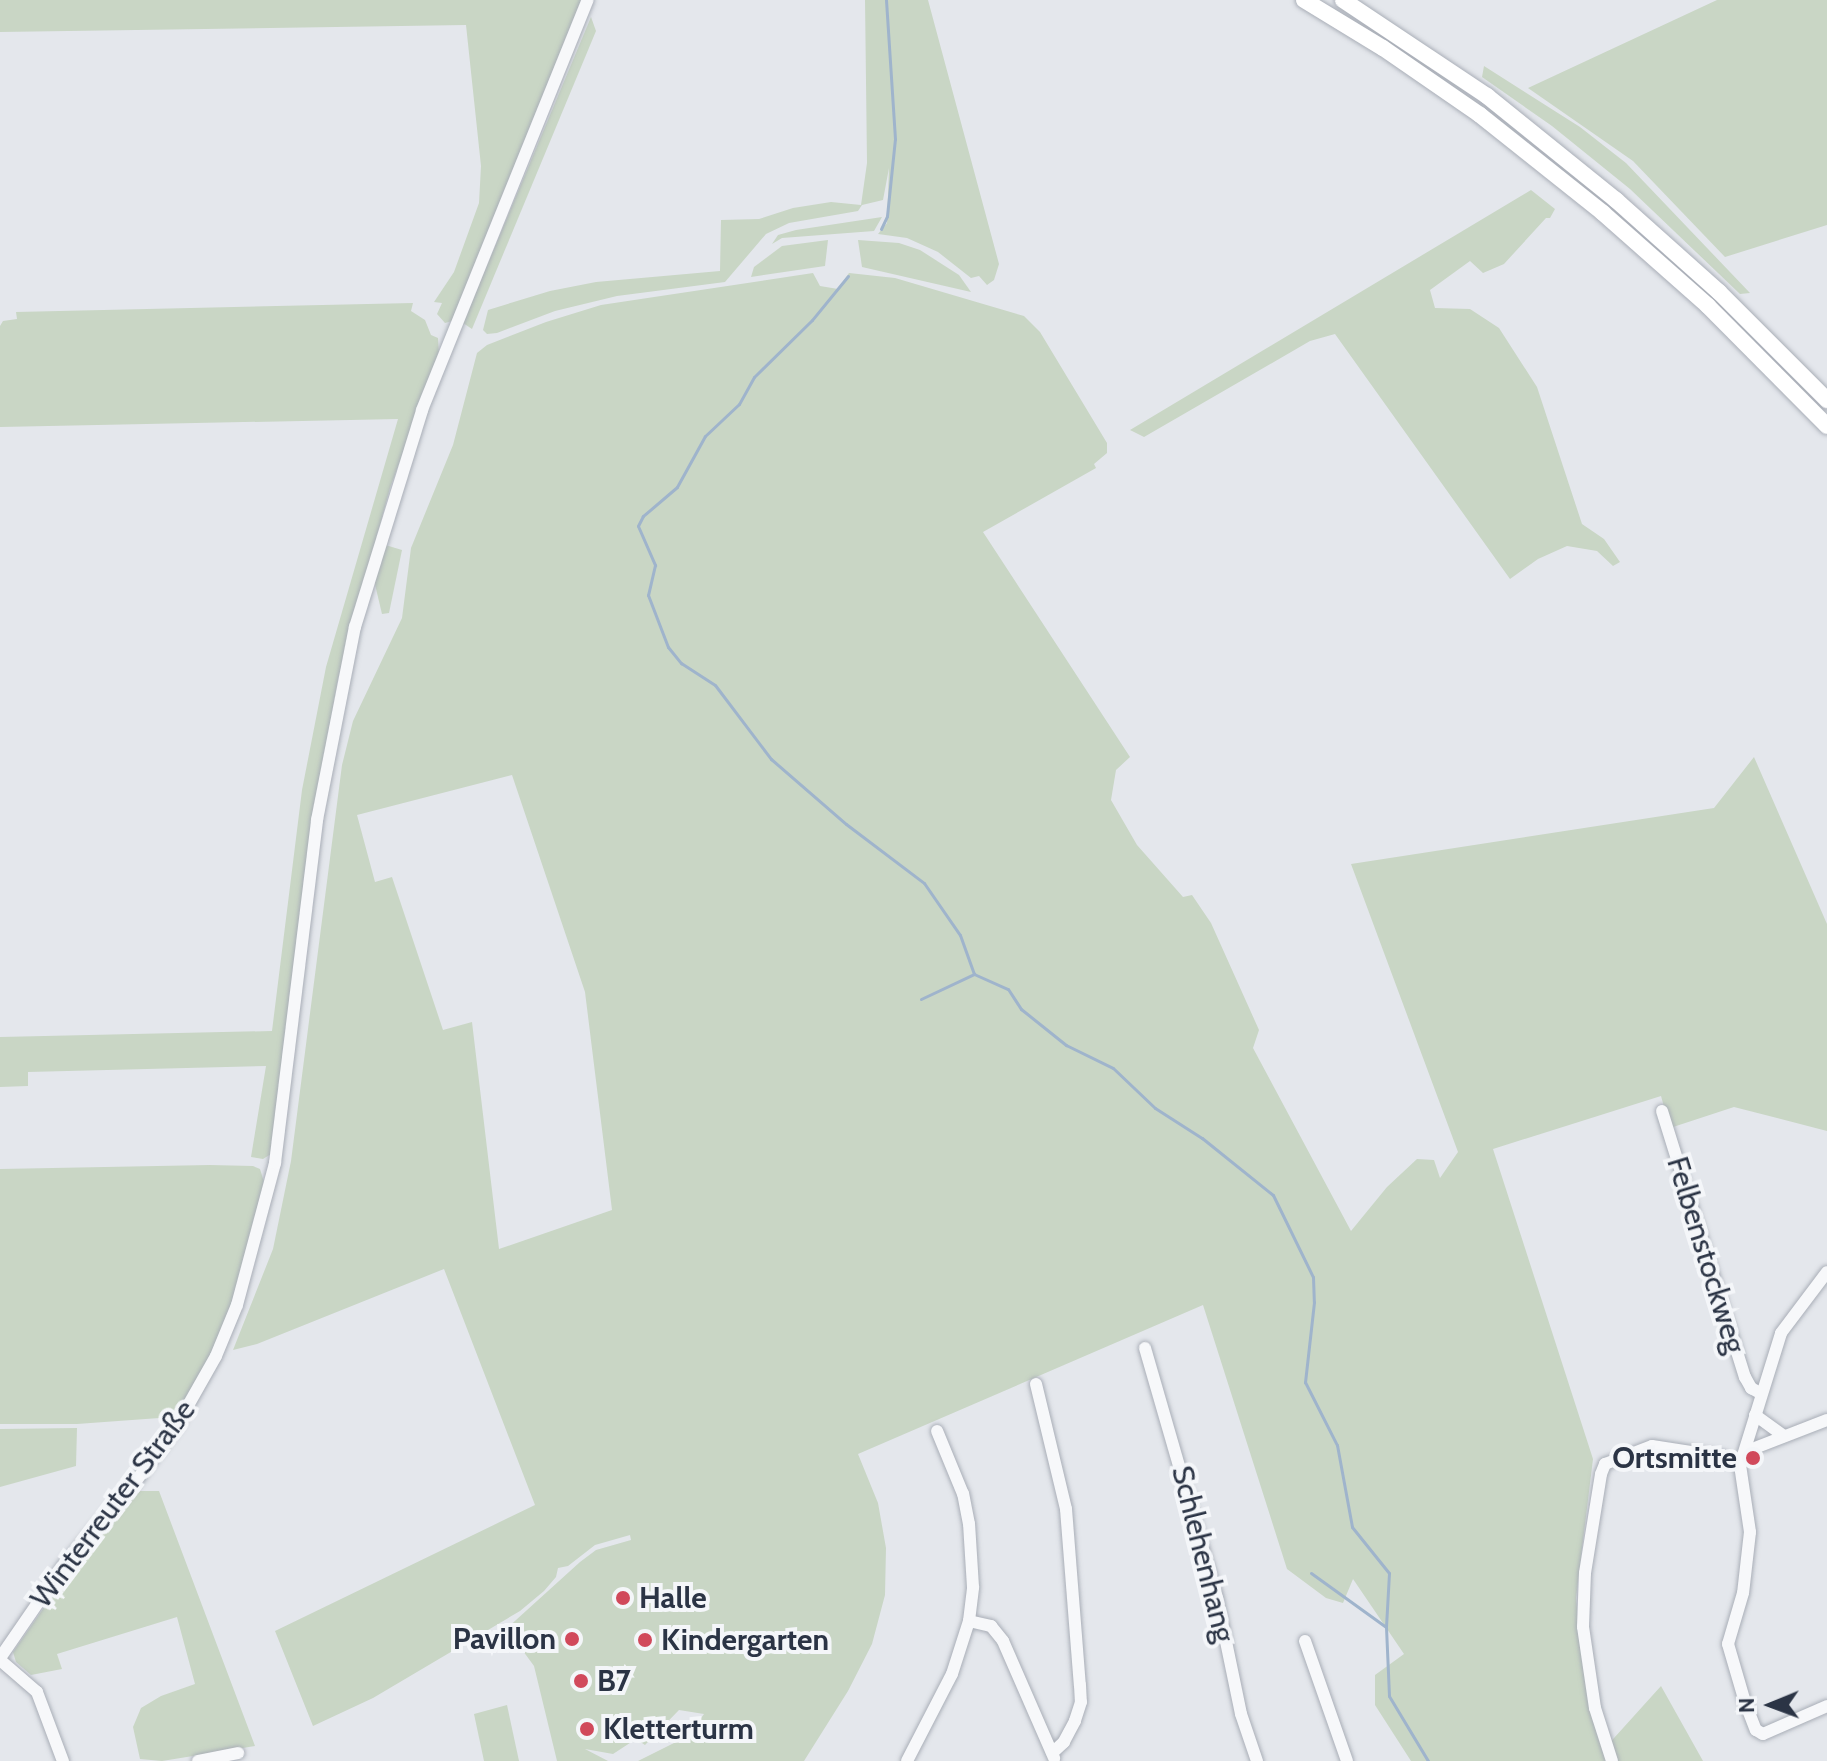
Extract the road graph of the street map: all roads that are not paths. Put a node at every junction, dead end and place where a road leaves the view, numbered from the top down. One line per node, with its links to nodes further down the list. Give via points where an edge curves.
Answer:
1 (588, 0): 19 (street, Winterreuter Straße, via 422,410 358,614 317,820 275,1163 237,1305 197,1393 131,1488 64,1565)
2 (1304, 0): 5 (highway, via 1480,115 1603,213 1708,306)
3 (1343, 0): 4 (highway, via 1487,96 1616,200 1719,292)
4 (1827, 400)
5 (1827, 426)
6 (1662, 1111): 10 (street, Felbenstockweg, via 1745,1377)
7 (1827, 1272): 10 (street, via 1781,1333)
8 (1145, 1348): 26 (street, Schlehenhang, via 1217,1598 1241,1714)
9 (1036, 1384): 22 (street, via 1066,1509 1081,1702)
10 (1760, 1393): 11 (street)
11 (1755, 1415): 14 (street); 15 (street)
12 (1827, 1420): 14 (street)
13 (937, 1431): 17 (street, via 951,1459 969,1524)
14 (1784, 1436): 15 (street)
15 (1747, 1451): 16 (street)
16 (1740, 1465): 20 (street, via 1750,1532 1743,1593 1728,1644 1745,1702 1756,1730 1763,1734); 28 (street, via 1723,1457 1652,1446 1605,1464 1585,1573 1583,1627 1595,1708)
17 (969, 1621): 22 (street, via 991,1626 1003,1641); 25 (street, via 952,1674)
18 (1305, 1641): 27 (street)
19 (0, 1659): 23 (street, via 37,1692)
20 (1827, 1706)
21 (238, 1753): 24 (street)
22 (1054, 1757)
23 (63, 1761)
24 (198, 1761)
25 (907, 1761)
26 (1257, 1761)
27 (1347, 1761)
28 (1612, 1761)

